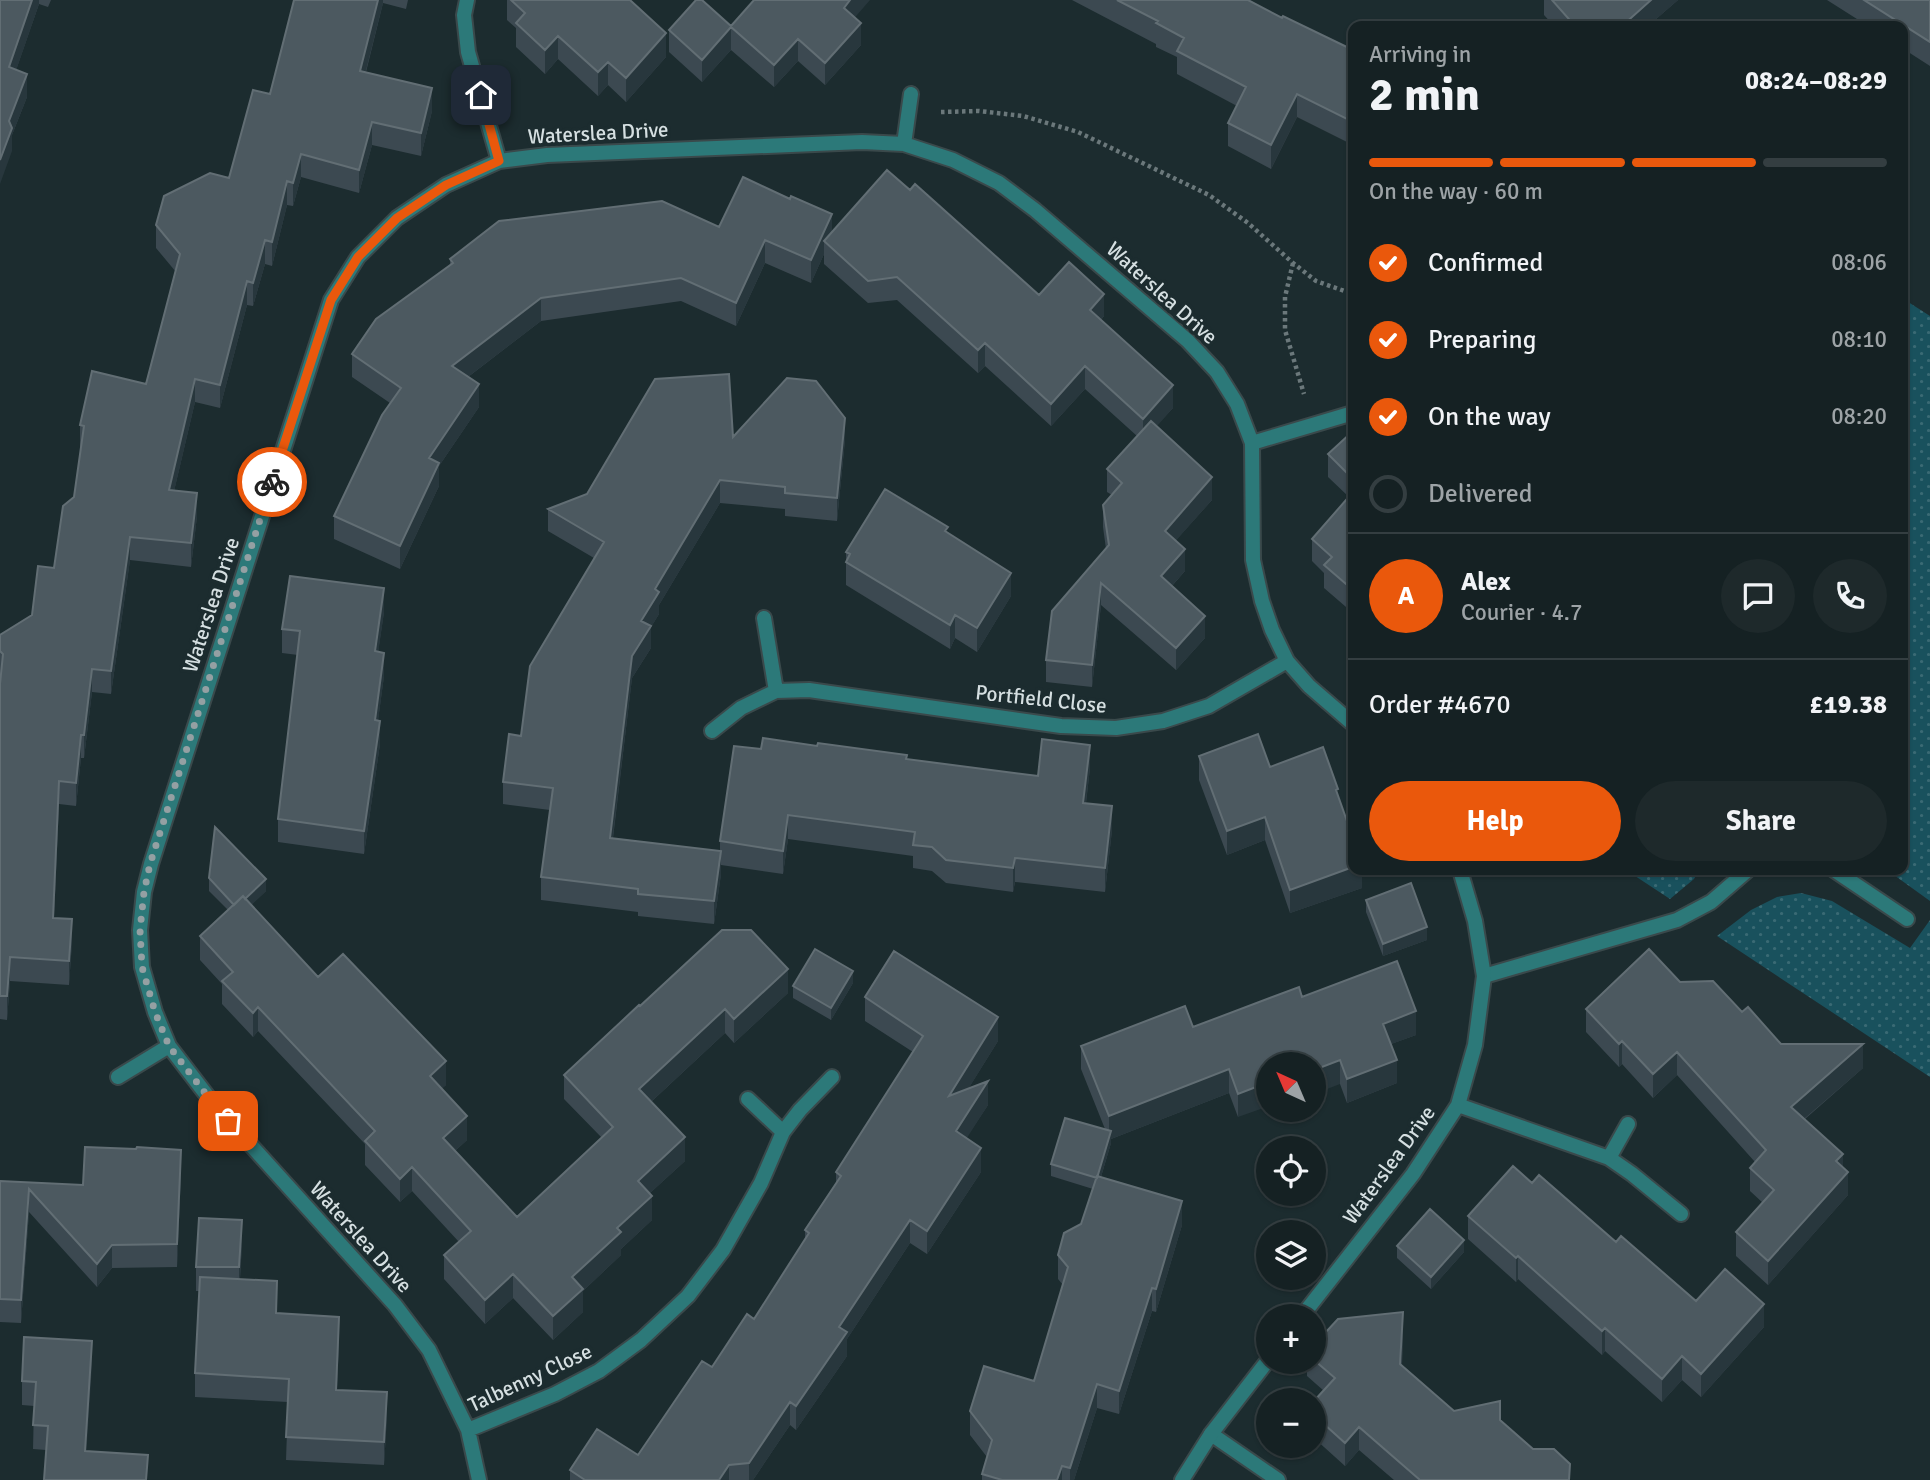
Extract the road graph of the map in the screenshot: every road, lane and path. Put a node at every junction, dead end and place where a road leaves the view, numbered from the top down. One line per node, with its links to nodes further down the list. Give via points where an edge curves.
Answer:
1 (467, 0): 5 (street, via 468,52)
2 (911, 94): 3 (street)
3 (909, 113): 4 (street); 6 (path, via 990,112 1078,132 1209,195)
4 (904, 144): 5 (street, Waterslea Drive, via 547,155); 10 (street, Waterslea Drive, via 953,160 999,183 1137,297 1217,372 1237,404)
5 (499, 161): 21 (street, Waterslea Drive, via 446,185 397,218 358,257 331,300 150,864 140,930 142,967)
6 (1293, 263): 7 (path, via 1316,281); 9 (path, via 1285,297 1285,330)
7 (1348, 292)
8 (1348, 414): 9 (street)
9 (1314, 424): 10 (street)
10 (1252, 443): 12 (street, Waterslea Drive, via 1254,560 1262,601)
11 (764, 618): 13 (street)
12 (1287, 661): 13 (street, Portfield Close, via 1209,706 1163,721 1116,729 1062,726 809,690); 14 (street, Waterslea Drive)
13 (776, 691): 15 (street, Portfield Close, via 741,708)
14 (1348, 720)
15 (712, 731)
16 (1461, 875): 20 (street, Waterslea Drive)
17 (1742, 875): 20 (street, via 1711,902 1677,920)
18 (1841, 875): 19 (street)
19 (1906, 919)
20 (1484, 976): 25 (street, Waterslea Drive, via 1475,1045)
21 (169, 1046): 22 (street); 32 (street, Waterslea Drive, via 212,1102 396,1305 429,1350)
22 (118, 1077)
23 (832, 1077): 27 (street, Talbenny Close)
24 (748, 1098): 27 (street)
25 (1458, 1105): 28 (street, Waterslea Drive); 30 (street, Waterslea Drive, via 1413,1174)
26 (1628, 1124): 28 (street)
27 (783, 1132): 32 (street, Talbenny Close, via 761,1183 723,1250 688,1296 599,1371)
28 (1609, 1158): 29 (street, Waterslea Drive)
29 (1681, 1214)
30 (1312, 1304)
31 (1257, 1374): 33 (street)
32 (468, 1430): 34 (street, Waterslea Drive)
33 (1211, 1434): 35 (street); 36 (street)
34 (479, 1480)
35 (1182, 1480)
36 (1278, 1480)

